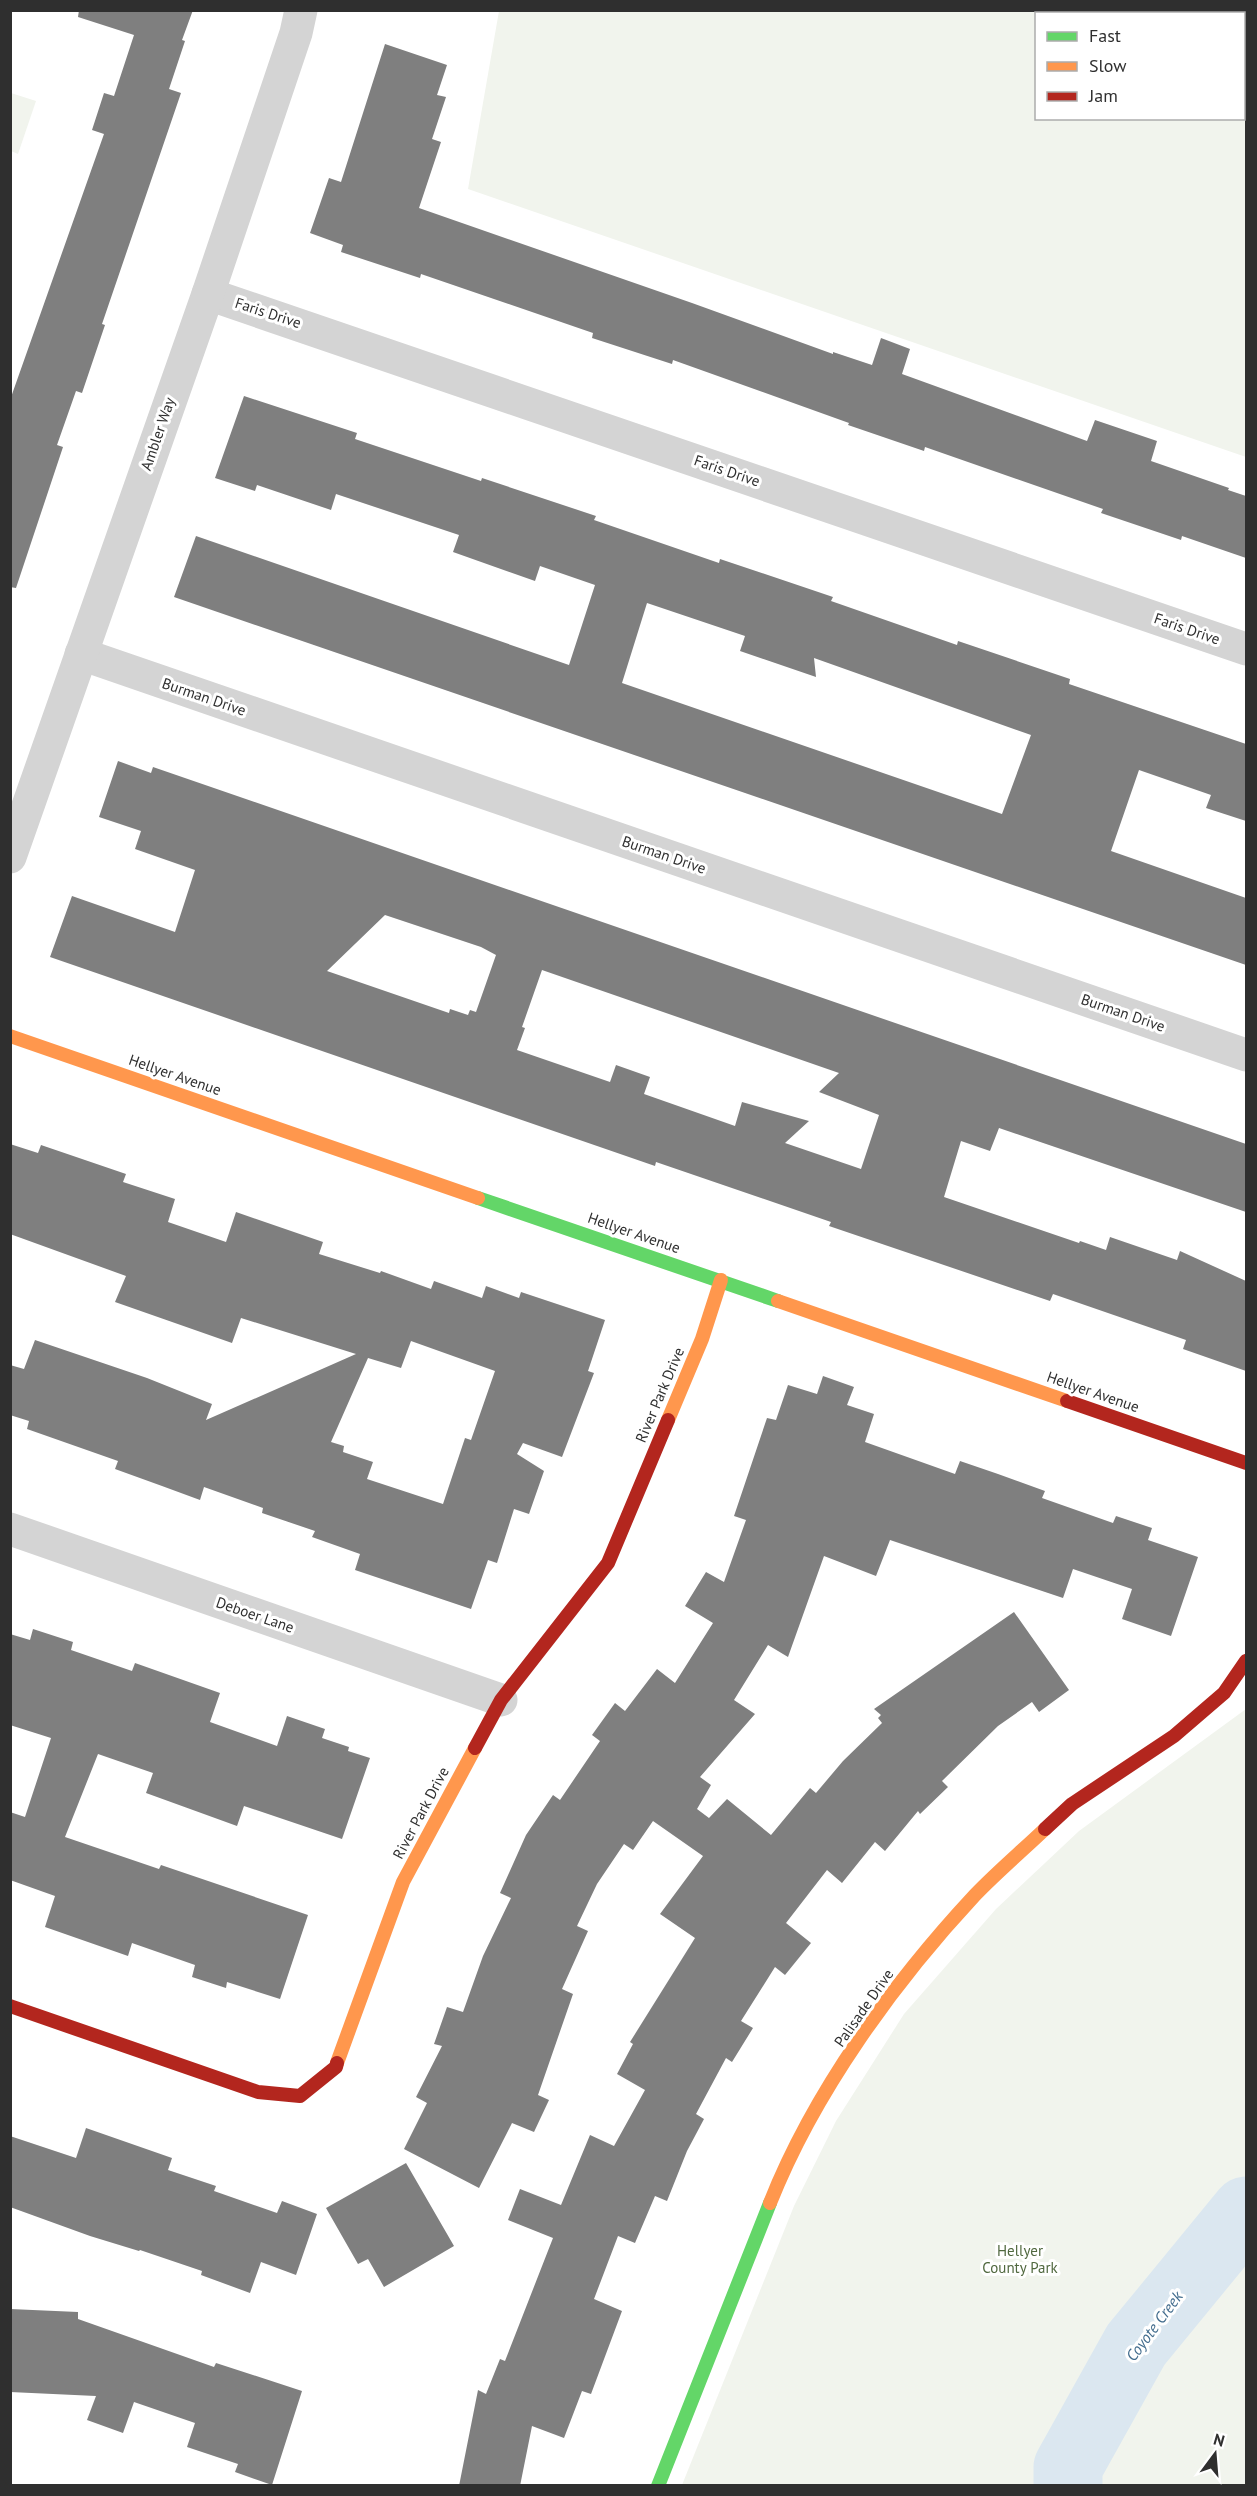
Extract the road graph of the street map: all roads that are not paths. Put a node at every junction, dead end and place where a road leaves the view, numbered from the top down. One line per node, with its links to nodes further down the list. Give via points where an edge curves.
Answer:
1 (301, 10): 2 (street, Ambler Way)
2 (208, 294): 3 (street, Faris Drive); 4 (street, Ambler Way)
3 (1246, 649)
4 (81, 654): 5 (street, Ambler Way); 7 (street, Burman Drive)
5 (10, 856)
6 (10, 1036): 8 (street, Hellyer Avenue)
7 (1246, 1055)
8 (721, 1280): 9 (street, Hellyer Avenue); 12 (street, River Park Drive, via 702,1339 608,1563)
9 (1246, 1463)
10 (10, 1528): 12 (street, Deboer Lane)
11 (1246, 1660): 14 (street, Palisade Drive, via 1224,1693 1174,1736 1072,1804 976,1894 884,2002 814,2111 773,2196)
12 (501, 1700): 13 (street, River Park Drive, via 403,1882 336,2067 300,2096 258,2092)
13 (10, 2006)
14 (658, 2486)

